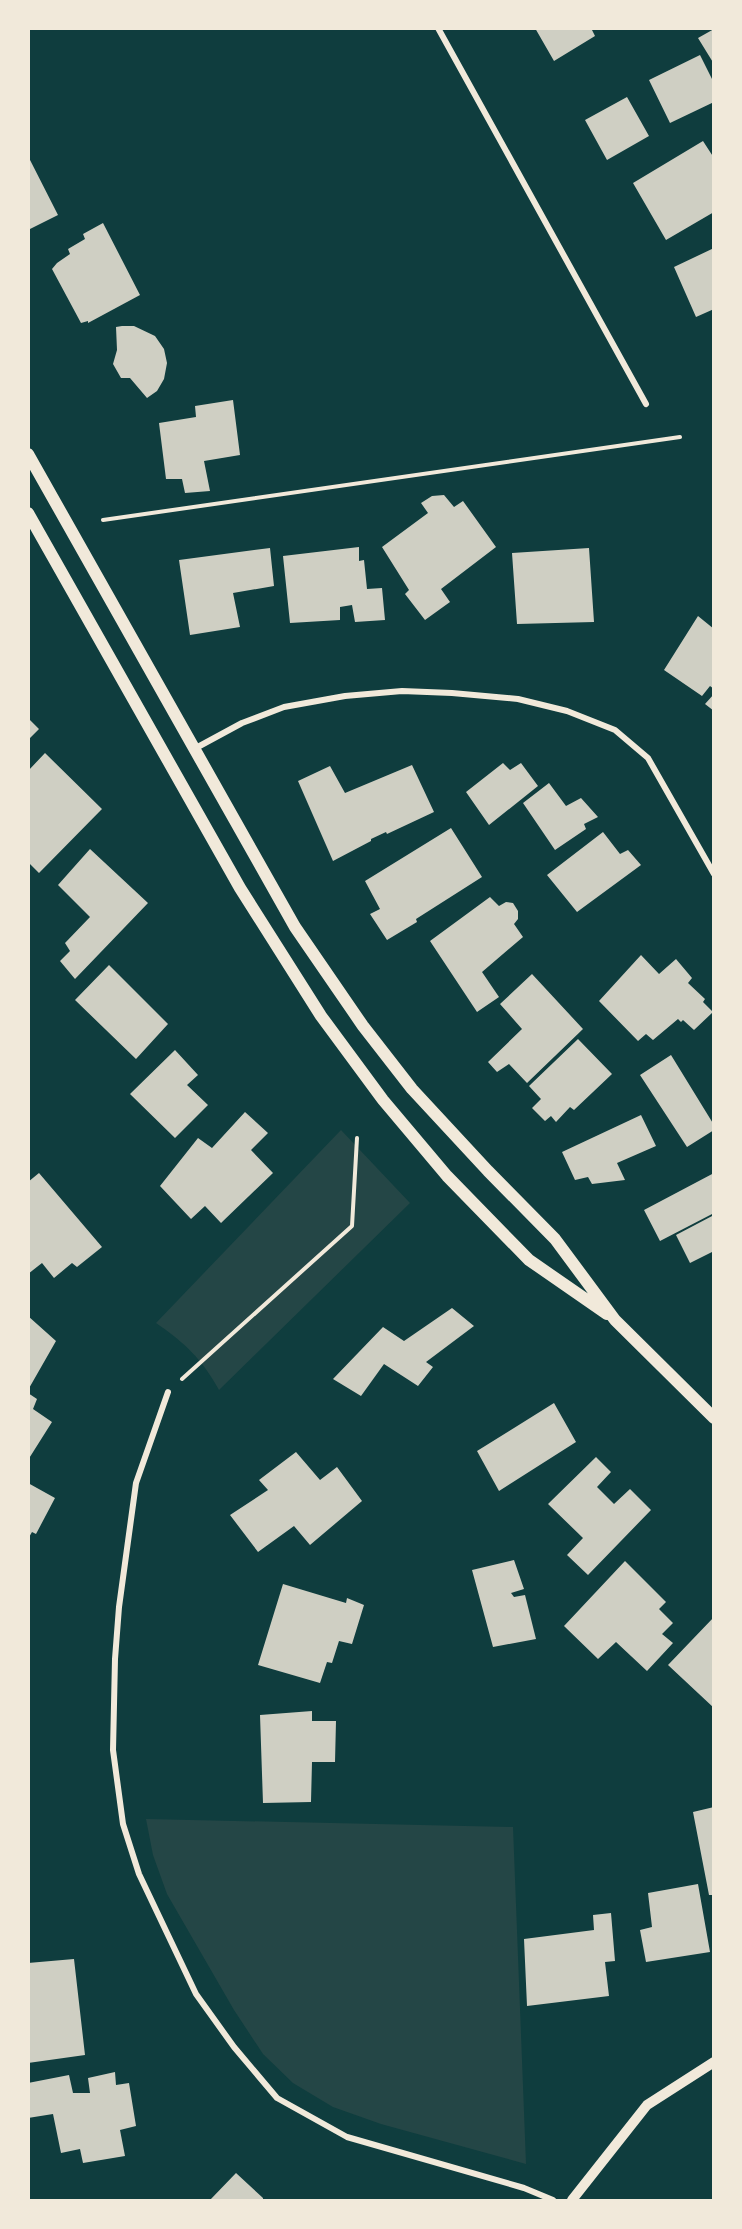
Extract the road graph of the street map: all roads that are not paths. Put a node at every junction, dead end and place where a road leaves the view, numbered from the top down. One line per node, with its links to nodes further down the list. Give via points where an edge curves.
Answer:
1 (438, 28): 2 (street)
2 (646, 404)
3 (28, 454): 5 (main road)
4 (28, 513): 7 (main road, via 240,888 321,1016 383,1100 447,1176 529,1260)
5 (194, 750): 6 (street, via 242,723 284,706 345,696 402,691 518,699 567,711 615,730 648,758); 7 (main road, via 295,927 363,1026 412,1089 555,1239)
6 (714, 874)
7 (615, 1320): 9 (main road)
8 (168, 1392): 11 (street, via 136,1483 119,1607 113,1750 123,1824 139,1874 196,1994 277,2098 347,2137)
9 (714, 1418)
10 (714, 2062): 12 (street, via 647,2105)
11 (553, 2200)
12 (572, 2200)

